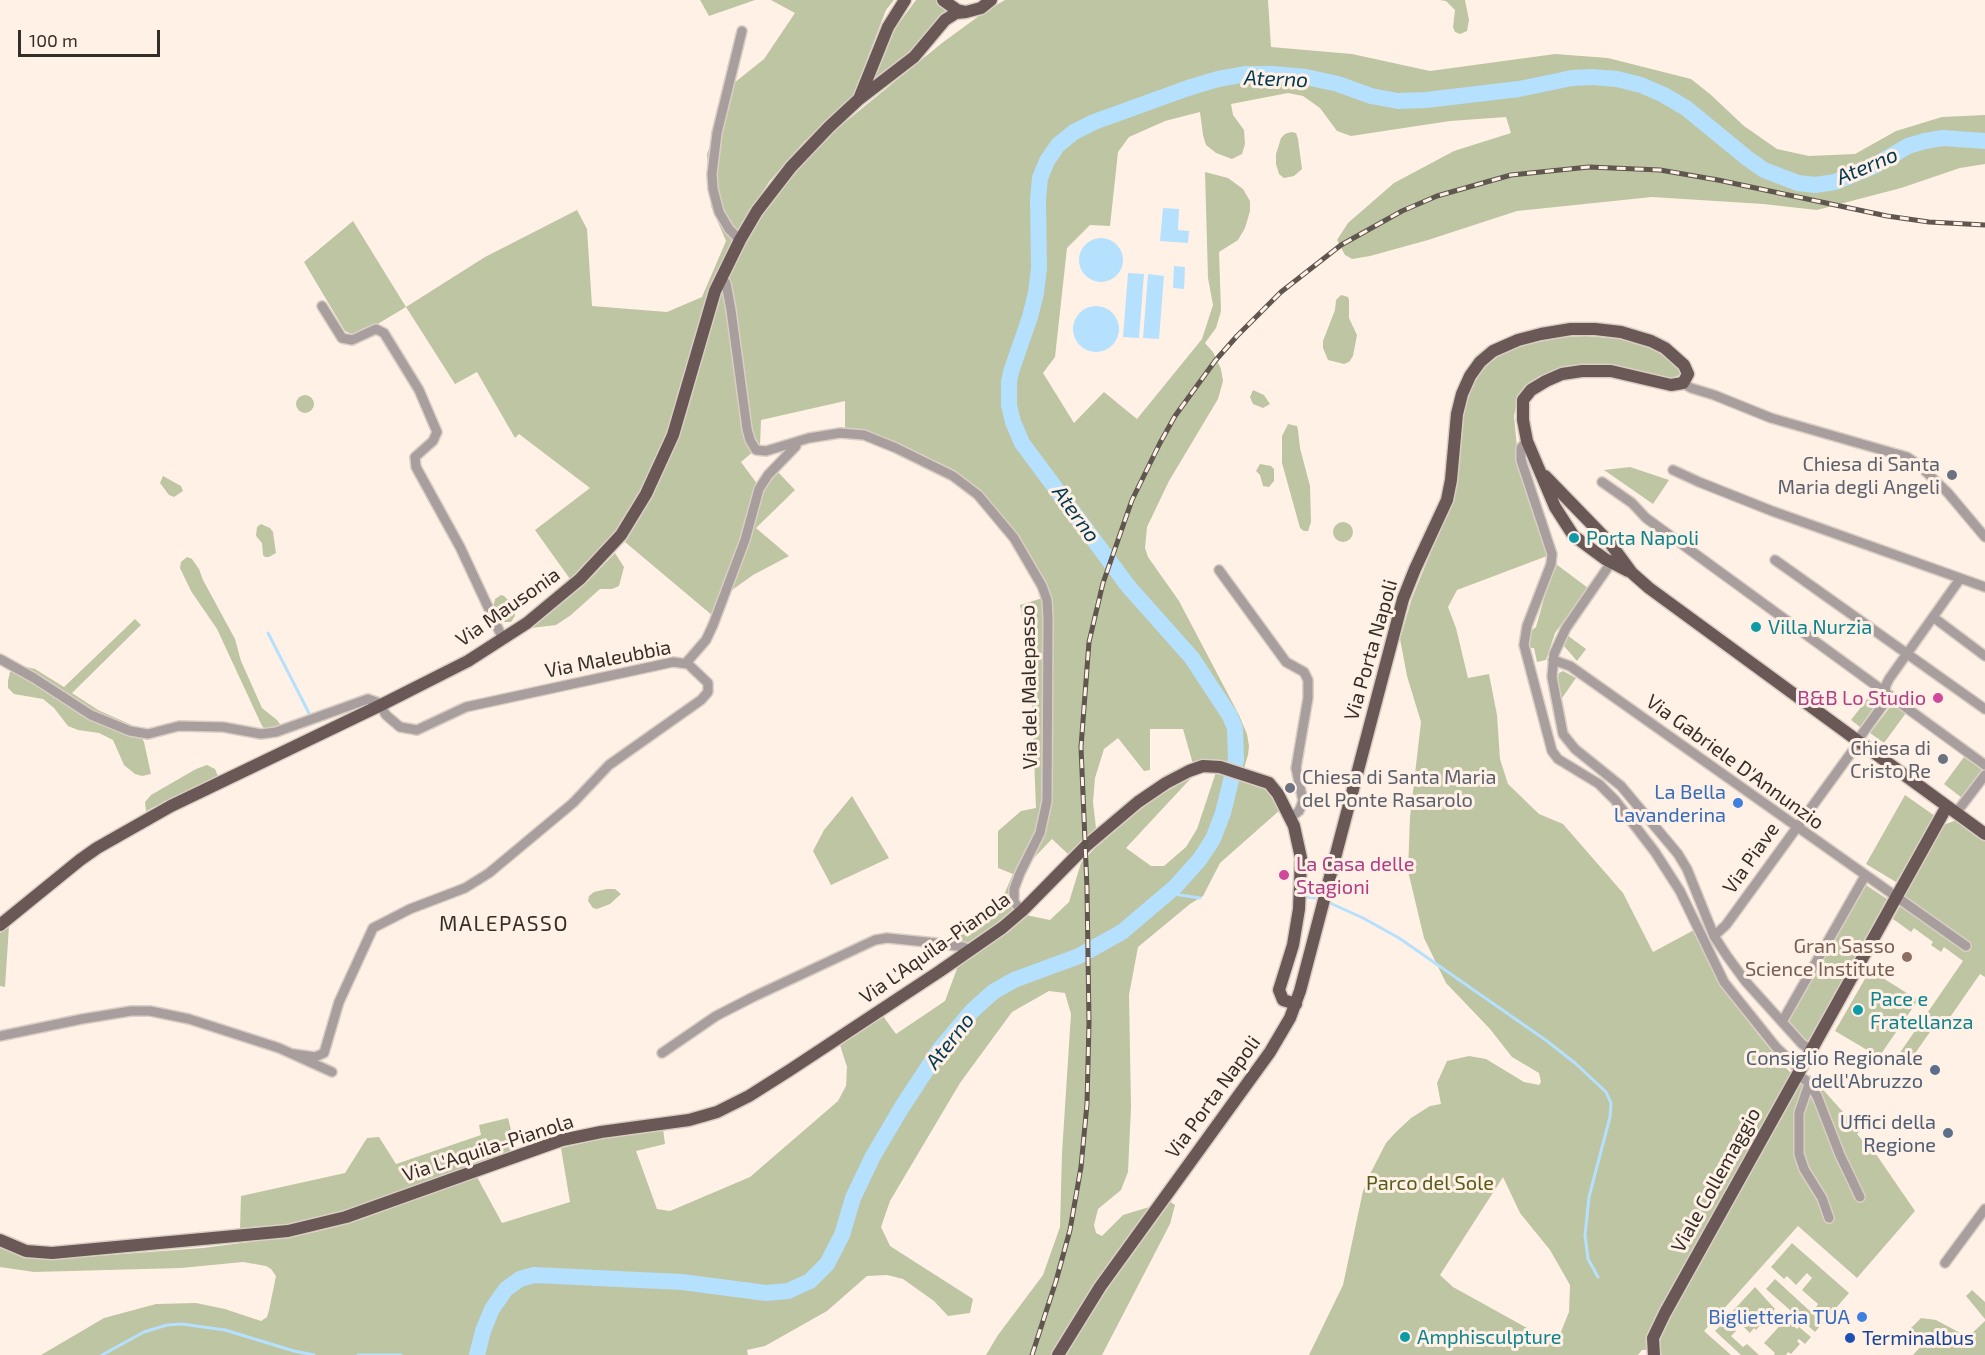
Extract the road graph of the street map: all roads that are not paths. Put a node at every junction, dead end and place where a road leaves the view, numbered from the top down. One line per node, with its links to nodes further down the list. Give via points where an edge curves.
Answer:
1 (905, 0): 6 (main road, Via Mausonia, via 888,27)
2 (943, 0): 4 (main road)
3 (991, 0): 4 (main road, Via Mausonia)
4 (966, 12): 6 (main road, Via Mausonia, via 945,20 914,57)
5 (742, 31): 7 (street, via 717,133 712,174 718,212)
6 (858, 100): 7 (main road, Via Mausonia, via 774,186)
7 (740, 240): 8 (main road, Via Mausonia)
8 (720, 278): 12 (street, Via del Malepasso, via 726,283 731,310 750,440 761,451); 23 (main road, Via Mausonia, via 673,435 633,517 580,579)
9 (322, 306): 23 (street, via 342,338 351,340 376,329 384,333 419,390 437,432 415,457 416,467 460,547)
10 (1683, 382): 11 (main road, via 1671,386 1601,370 1554,377 1525,396 1522,411); 16 (street, via 1771,418 1907,457 1948,494); 46 (main road, Via Porta Napoli, via 1687,369 1665,348 1638,336 1595,329 1562,330 1518,340 1493,351 1475,368 1457,414 1449,494 1403,599)
11 (1527, 441): 13 (main road); 53 (street, via 1521,448 1521,460 1552,554 1524,645 1553,753 1599,784 1657,854 1680,891 1724,982)
12 (796, 442): 28 (street, via 759,489 745,540 713,625); 41 (street, Via del Malepasso, via 823,435 864,435 953,476 990,508 1014,538 1042,586 1048,618 1047,801 1040,833 1014,889 1014,902)
13 (1535, 460): 17 (main road, via 1608,540); 17 (main road, via 1555,507 1575,537)
14 (1672, 470): 20 (street, via 1772,512)
15 (1602, 482): 29 (street)
16 (1985, 537)
17 (1615, 558): 27 (street, via 1561,635); 32 (main road, via 1660,597)
18 (1775, 560): 24 (street)
19 (1219, 570): 36 (street, via 1286,663 1304,672 1308,680 1308,705 1296,772 1303,801 1299,812)
20 (1960, 579): 21 (street); 22 (street, Via Piave)
21 (1985, 587)
22 (1933, 617): 24 (street, Via Piave); 25 (street)
23 (503, 639): 30 (main road, Via Mausonia)
24 (1907, 654): 29 (street, Via Piave); 31 (street)
25 (1985, 656)
26 (0, 659): 30 (street, via 91,715 138,733 153,734 179,726 268,733 368,699)
27 (1553, 660): 37 (street, Via Gabriele D'Annunzio, via 1570,666); 43 (street, via 1552,677 1565,739 1619,784 1678,854)
28 (686, 663): 30 (street, Via Maleubbia, via 466,707 411,730 400,727); 51 (street, Via Maleubbia, via 708,683 705,696 609,765 573,803 489,873 465,888 373,928 342,994 324,1053 315,1057)
29 (1885, 692): 32 (street, Via Piave, via 1882,707); 33 (street)
30 (381, 705): 42 (main road, Via Mausonia, via 131,829 80,860)
31 (1985, 709)
32 (1858, 741): 35 (main road); 37 (street, Via Piave)
33 (1985, 765)
34 (1985, 775): 35 (street)
35 (1952, 810): 38 (main road); 40 (main road, Viale Collemaggio)
36 (1290, 818): 41 (main road, Via L'Aquila-Pianola, via 1273,786 1264,780 1218,766 1197,768 1138,802 1086,846); 46 (main road, via 1298,837 1301,889 1295,937 1279,990 1283,1000)
37 (1796, 827): 39 (street, Via Gabriele D'Annunzio); 43 (street, Via Piave, via 1730,921)
38 (1985, 834)
39 (1865, 876): 40 (street, Via Gabriele D'Annunzio); 47 (street)
40 (1896, 896): 44 (street, Via Gabriele D'Annunzio); 49 (main road, Viale Collemaggio)
41 (1022, 912): 45 (main road, Via L'Aquila-Pianola)
42 (0, 925)
43 (1714, 936): 47 (street, via 1739,973)
44 (1966, 946)
45 (970, 951): 50 (street, via 936,943 875,940 753,997); 58 (main road, Via L'Aquila-Pianola, via 749,1096 699,1118 562,1140 346,1217 288,1231 52,1253 26,1251)
46 (1296, 1004): 60 (main road, Via Porta Napoli, via 1270,1052 1100,1287)
47 (1782, 1022): 49 (street)
48 (0, 1036): 51 (street, via 81,1019 150,1011 189,1019)
49 (1811, 1050): 53 (main road, Viale Collemaggio)
50 (662, 1053)
51 (294, 1054): 52 (street)
52 (332, 1072)
53 (1799, 1072): 54 (street); 61 (main road, Viale Collemaggio, via 1656,1330 1652,1341)
54 (1809, 1084): 55 (street); 57 (street, via 1799,1113 1799,1154)
55 (1860, 1197)
56 (1985, 1209): 59 (street)
57 (1829, 1218)
58 (0, 1240)
59 (1945, 1263)
60 (1058, 1355)
61 (1654, 1355)

